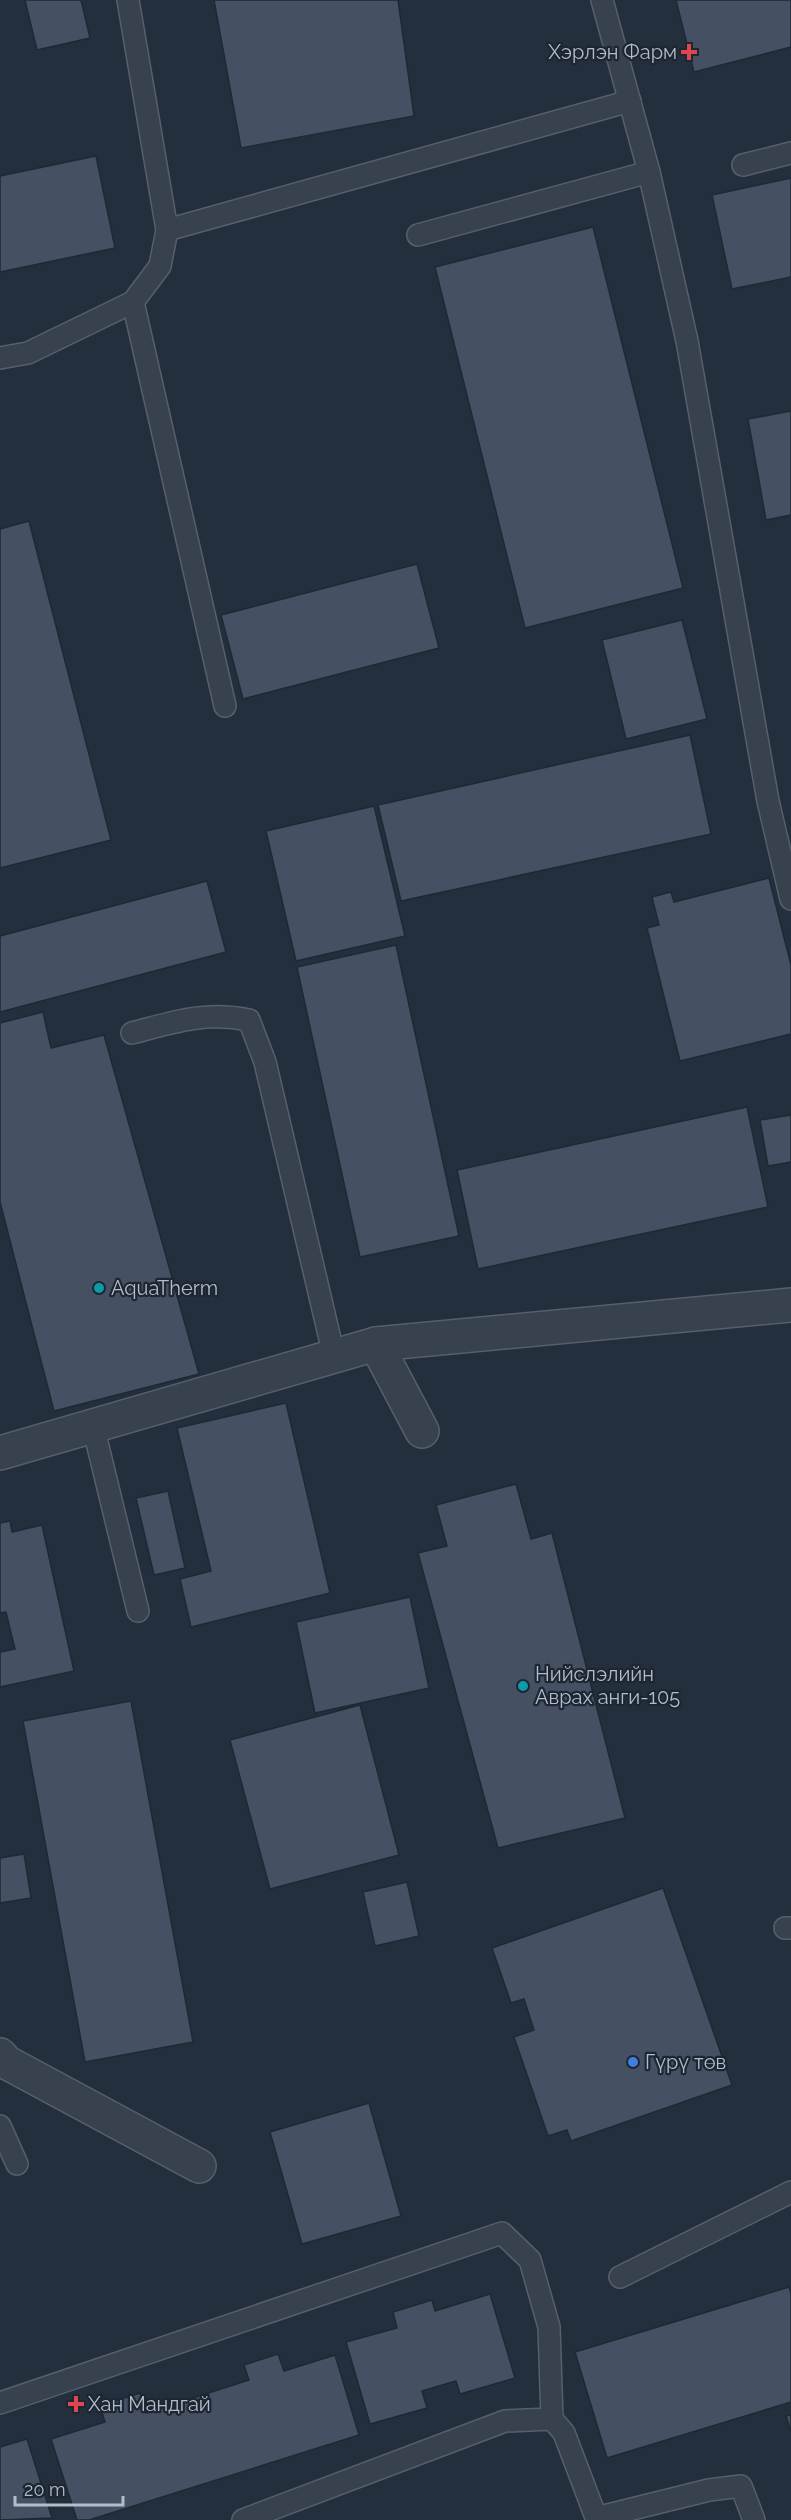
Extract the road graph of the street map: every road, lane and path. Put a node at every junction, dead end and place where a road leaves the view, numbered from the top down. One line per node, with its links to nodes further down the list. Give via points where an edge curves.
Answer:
1 (128, 0): 7 (lane)
2 (602, 0): 3 (lane)
3 (630, 101): 6 (lane); 7 (lane)
4 (791, 153): 5 (lane)
5 (743, 165)
6 (649, 172): 8 (lane); 12 (lane, via 687,341 768,801)
7 (167, 230): 9 (lane, via 160,266)
8 (417, 236)
9 (133, 302): 10 (lane, via 28,353); 11 (lane)
10 (0, 358)
11 (225, 706)
12 (791, 899)
13 (132, 1033): 16 (lane, via 191,1017 249,1020 265,1062)
14 (791, 1305): 15 (street)
15 (376, 1344): 16 (street); 18 (street)
16 (334, 1356): 17 (street)
17 (93, 1426): 19 (street); 20 (lane)
18 (422, 1431)
19 (0, 1453)
20 (138, 1611)
21 (0, 2055): 24 (street, via 6,2062)
22 (0, 2126): 23 (lane)
23 (17, 2163)
24 (199, 2166)
25 (791, 2192): 26 (lane)
26 (620, 2277)
27 (0, 2403): 28 (lane, via 502,2233 530,2260 549,2327)
28 (552, 2419): 29 (lane, via 564,2433); 30 (lane, via 506,2421)
29 (597, 2519): 31 (lane, via 709,2490 741,2487)
30 (243, 2520)
31 (754, 2520)

